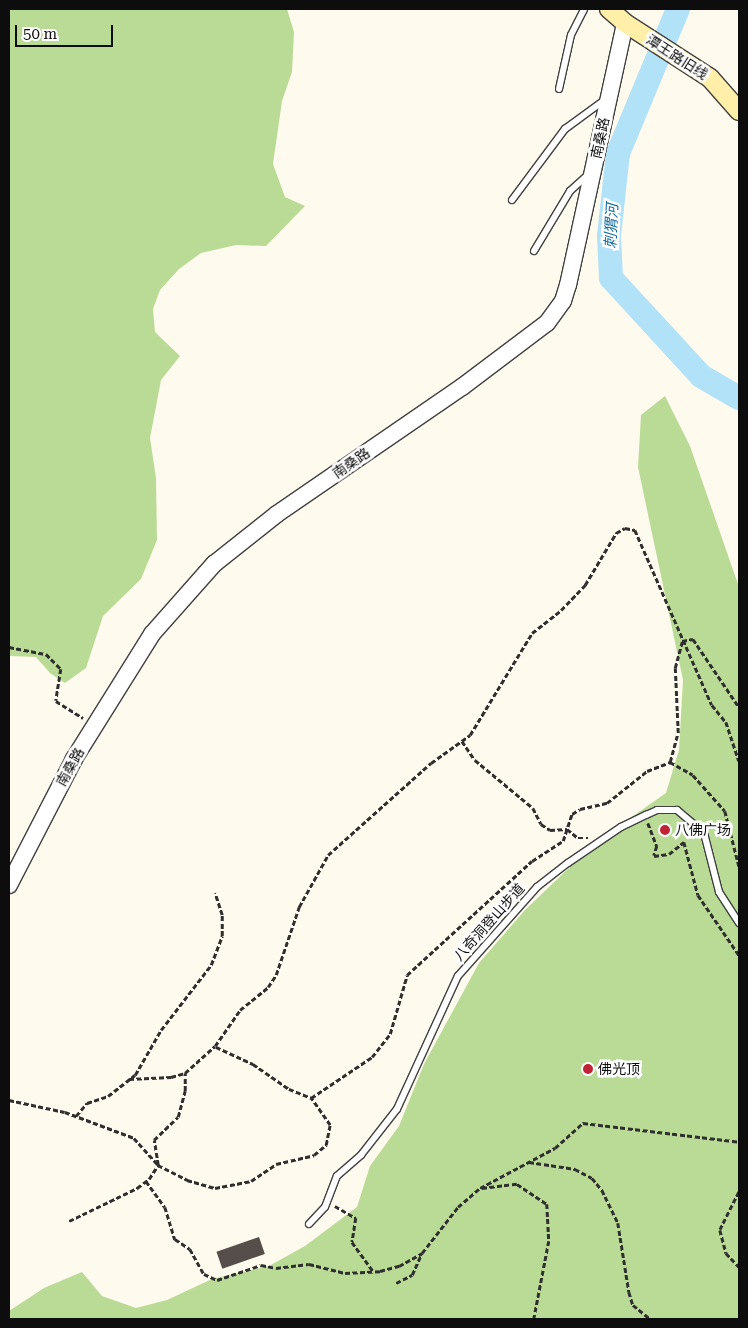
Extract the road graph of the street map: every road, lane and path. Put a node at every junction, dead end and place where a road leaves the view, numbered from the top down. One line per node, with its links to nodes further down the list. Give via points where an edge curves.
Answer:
1 (584, 9): 4 (lane, via 571,34)
2 (609, 9): 3 (main road, 潭王路旧线)
3 (629, 26): 5 (street, 南桑路); 6 (main road, 潭王路旧线, via 721,87)
4 (559, 89)
5 (609, 97): 7 (street, 南桑路); 8 (lane, via 565,129)
6 (739, 111)
7 (594, 170): 9 (lane, via 570,191); 13 (street, 南桑路, via 563,301 547,323 462,387 277,514 214,564 152,634)
8 (512, 200)
9 (534, 251)
10 (682, 641): 12 (path, via 693,639); 14 (path, via 635,530 625,528 616,533 585,585 532,633 470,735); 15 (path, via 712,705 726,722); 16 (path, via 674,668 678,733)
11 (9, 647): 13 (path, via 46,654 61,669 56,701)
12 (739, 707)
13 (94, 726): 19 (street, 南桑路)
14 (462, 741): 18 (path, via 475,760 533,808 541,824 550,830 567,828 578,838); 23 (path, via 378,808 328,855 299,907 276,975 268,987 240,1010 215,1046)
15 (739, 761)
16 (670, 762)
17 (646, 815): 18 (lane, 八奇洞登山步道); 21 (lane, 八奇洞登山步道, via 657,810 677,810 704,833 719,892); 22 (path, via 650,835 658,846 654,856 669,854 684,842 698,895)
18 (605, 838): 34 (lane, 八奇洞登山步道, via 537,887 458,976 397,1109 361,1155 337,1176)
19 (9, 885)
20 (215, 893): 24 (path, via 222,915 222,936 211,965 161,1030 135,1075)
21 (739, 922)
22 (739, 955)
23 (185, 1072): 24 (path, via 171,1077); 30 (path, via 178,1118 154,1140)
24 (129, 1079): 27 (path, via 108,1096 87,1103)
25 (311, 1098): 30 (path, via 330,1125 326,1145 314,1155 276,1164 251,1182 214,1188 187,1180)
26 (9, 1100): 27 (path)
27 (76, 1116): 30 (path, via 134,1138)
28 (739, 1142): 29 (path, via 583,1123 555,1148)
29 (527, 1162): 32 (path); 42 (path, via 575,1169 592,1178 602,1190 618,1224 631,1298)
30 (158, 1165): 31 (path)
31 (146, 1181): 35 (path); 39 (path, via 165,1207 175,1239 190,1249 208,1278 217,1280 262,1265 276,1268 309,1264 345,1273)
32 (480, 1188): 37 (path, via 458,1207); 41 (path, via 517,1184 547,1204 549,1241)
33 (739, 1192): 38 (path, via 720,1230 726,1253)
34 (327, 1201): 36 (lane, 八奇洞登山步道); 39 (path, via 356,1218 352,1242)
35 (69, 1221)
36 (309, 1224)
37 (422, 1253): 39 (path, via 399,1266); 40 (path, via 412,1275)
38 (739, 1267)
39 (374, 1272)
40 (396, 1283)
41 (534, 1319)
42 (650, 1319)

